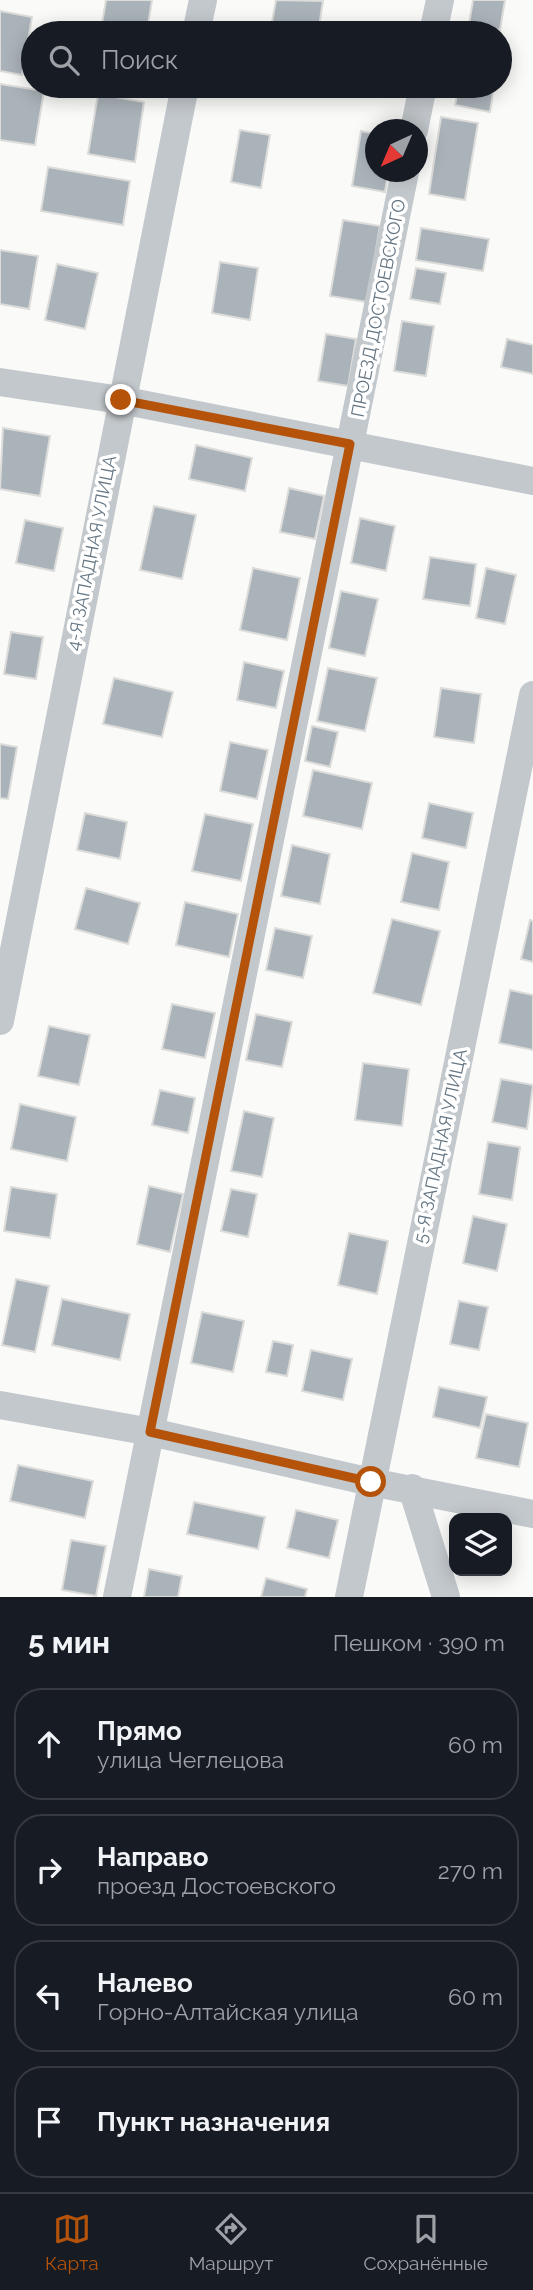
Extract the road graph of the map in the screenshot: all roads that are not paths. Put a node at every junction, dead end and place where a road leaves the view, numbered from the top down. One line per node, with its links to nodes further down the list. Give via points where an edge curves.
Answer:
1 (203, 0): 3 (street)
2 (440, 0): 4 (street)
3 (199, 21)
4 (436, 21)
5 (184, 98): 10 (street, 4-Я ЗАПАДНАЯ УЛИЦА)
6 (421, 98): 7 (street)
7 (416, 119)
8 (403, 182): 11 (street, ПРОЕЗД ДОСТОЕВСКОГО)
9 (0, 382): 10 (street)
10 (121, 400): 11 (street); 14 (street, 4-Я ЗАПАДНАЯ УЛИЦА)
11 (350, 444): 12 (street); 16 (street, ПРОЕЗД ДОСТОЕВСКОГО)
12 (533, 481)
13 (533, 695): 17 (street, 5-Я ЗАПАДНАЯ УЛИЦА)
14 (0, 1021)
15 (0, 1405): 16 (street)
16 (150, 1432): 17 (street); 20 (street, ПРОЕЗД ДОСТОЕВСКОГО)
17 (371, 1482): 18 (street); 21 (street, 5-Я ЗАПАДНАЯ УЛИЦА)
18 (412, 1488): 19 (street); 22 (street)
19 (533, 1514)
20 (117, 1597)
21 (349, 1597)
22 (446, 1597)

